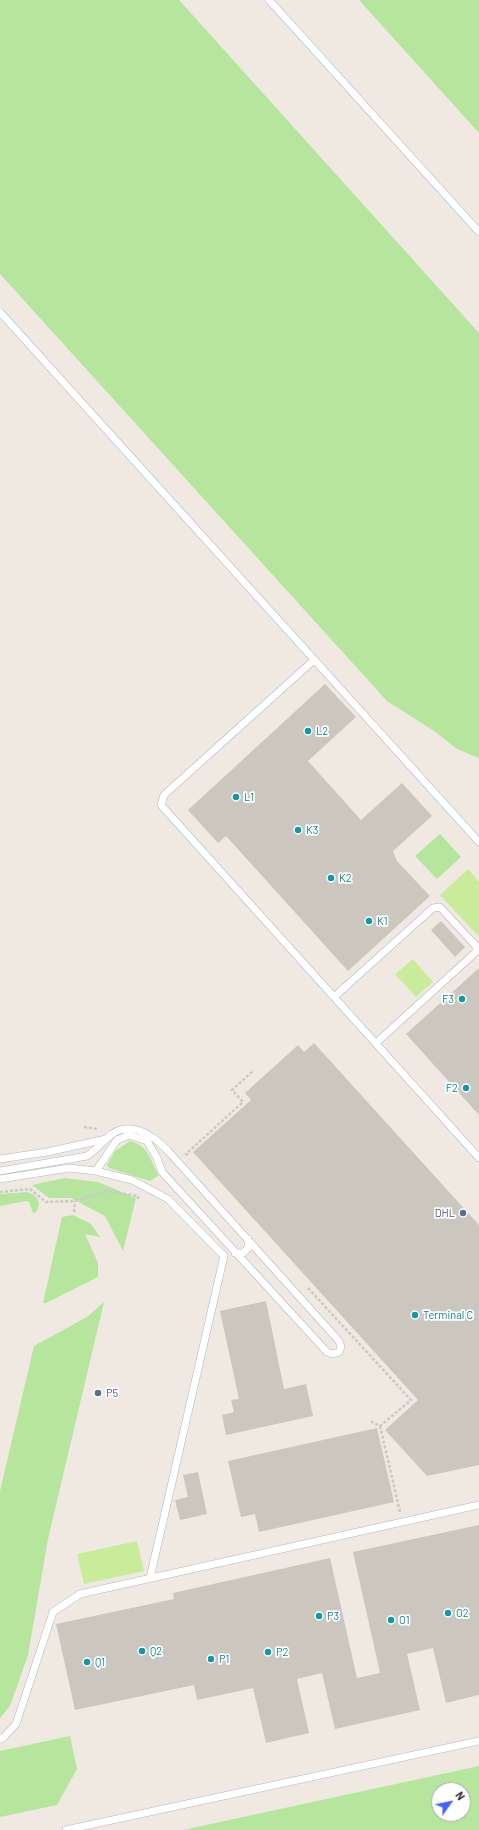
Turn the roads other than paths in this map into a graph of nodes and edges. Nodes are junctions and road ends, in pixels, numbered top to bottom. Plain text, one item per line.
1 (270, 0) edge
2 (479, 232) edge
3 (0, 312) edge
4 (314, 660) junction
5 (479, 842) edge
6 (334, 997) junction
7 (376, 1043) junction
8 (106, 1139) junction
9 (479, 1158) edge
10 (0, 1159) edge
11 (96, 1170) junction
12 (0, 1171) edge
13 (0, 1179) edge
14 (248, 1239) junction
15 (235, 1253) junction
16 (479, 1505) edge
17 (150, 1578) junction
18 (0, 1739) edge
19 (479, 1741) edge
20 (66, 1830) edge

1 - 2 lane
3 - 4 lane
4 - 5 lane
4 - 6 lane
6 - 7 lane
6 - 7 lane
7 - 9 lane
8 - 10 lane
8 - 12 lane
8 - 14 lane
11 - 13 lane
11 - 15 lane
11 - 17 lane
14 - 15 lane
14 - 15 lane
16 - 17 lane
17 - 18 lane
19 - 20 lane

